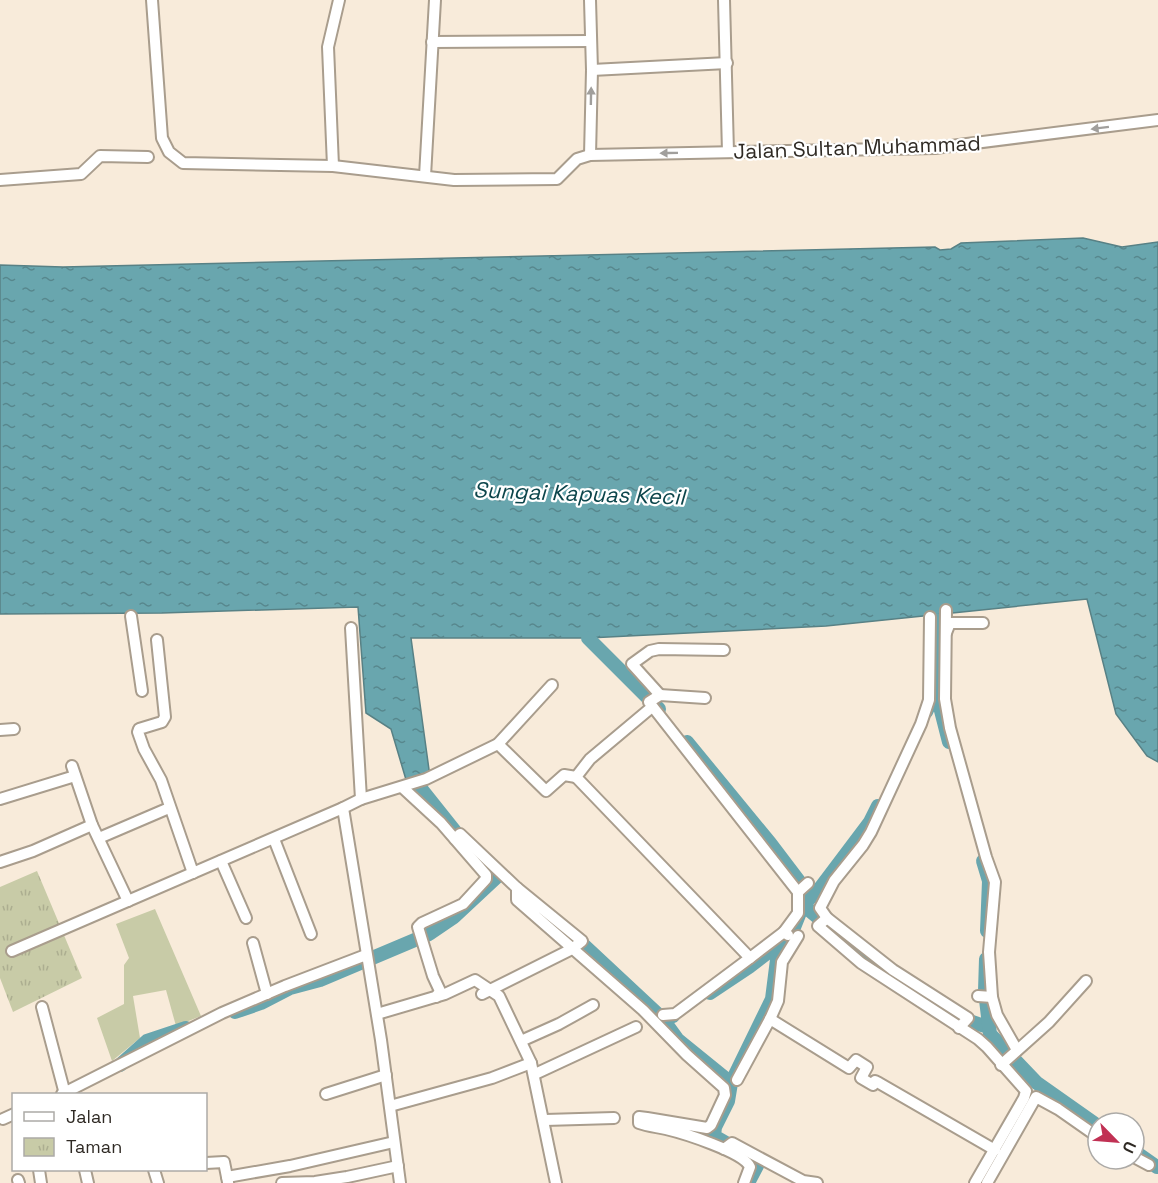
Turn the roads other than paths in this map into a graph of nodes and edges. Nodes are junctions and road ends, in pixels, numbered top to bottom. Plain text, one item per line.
1 (152, 0) edge
2 (339, 0) edge
3 (435, 0) edge
4 (590, 0) edge
5 (724, 0) edge
6 (591, 41) junction
7 (432, 42) junction
8 (727, 63) junction
9 (592, 70) junction
10 (1158, 120) edge
11 (728, 152) junction
12 (590, 154) junction
13 (148, 157) dead end
14 (333, 166) junction
15 (425, 176) junction
16 (0, 180) edge
17 (946, 610) dead end
18 (131, 616) dead end
19 (930, 617) dead end
20 (983, 623) dead end
21 (351, 628) dead end
22 (945, 633) junction
23 (157, 640) dead end
24 (724, 651) dead end
25 (552, 685) dead end
26 (142, 691) dead end
27 (705, 698) dead end
28 (654, 700) junction
29 (14, 729) dead end
30 (0, 730) edge
31 (498, 744) junction
32 (576, 777) junction
33 (404, 786) junction
34 (0, 798) edge
35 (361, 799) junction
36 (169, 808) junction
37 (343, 808) junction
38 (92, 825) junction
39 (99, 838) junction
40 (274, 839) junction
41 (455, 839) junction
42 (221, 861) junction
43 (0, 862) edge
44 (193, 873) junction
45 (808, 883) dead end
46 (798, 892) junction
47 (128, 901) junction
48 (246, 918) dead end
49 (823, 922) junction
50 (784, 932) junction
51 (310, 934) dead end
52 (253, 944) dead end
53 (572, 949) junction
54 (12, 951) dead end
55 (366, 955) junction
56 (750, 958) junction
57 (893, 970) junction
58 (885, 980) junction
59 (1086, 981) dead end
60 (486, 992) junction
61 (267, 994) junction
62 (978, 996) dead end
63 (436, 997) junction
64 (992, 997) junction
65 (593, 1005) dead end
66 (42, 1007) dead end
67 (377, 1014) junction
68 (663, 1015) dead end
69 (770, 1019) junction
70 (636, 1027) dead end
71 (959, 1028) junction
72 (521, 1041) junction
73 (1017, 1050) junction
74 (1001, 1065) junction
75 (533, 1068) junction
76 (386, 1075) junction
77 (736, 1080) dead end
78 (1026, 1091) junction
79 (64, 1093) edge
80 (66, 1093) edge
81 (326, 1094) dead end
82 (1036, 1097) junction
83 (390, 1106) junction
84 (614, 1118) dead end
85 (545, 1120) junction
86 (1086, 1129) edge
87 (394, 1142) junction
88 (726, 1147) junction
89 (995, 1150) junction
90 (207, 1162) edge
91 (1146, 1163) edge
92 (1149, 1165) dead end
93 (398, 1166) junction
94 (227, 1180) edge
95 (282, 1183) edge
96 (400, 1183) edge
97 (556, 1183) edge
98 (744, 1183) edge
99 (817, 1183) edge
100 (975, 1183) edge
101 (987, 1183) edge

1 - 14 street
2 - 14 street
3 - 7 street
4 - 6 street
5 - 8 street
6 - 7 street
6 - 9 street
7 - 15 street
8 - 9 street
8 - 11 street
12 -> 9 street
10 -> 11 street, Jalan Sultan Muhammad
11 -> 12 street, Jalan Sultan Muhammad
12 - 15 street
13 - 16 street
14 - 15 street
17 - 22 street
18 - 26 street
19 - 49 street
20 - 22 street
21 - 35 street
22 - 64 street
23 - 36 street
24 - 28 street
25 - 31 street
27 - 28 street
28 - 32 street
28 - 46 street
29 - 30 street
31 - 32 street
31 - 33 street
32 - 56 street
33 - 35 street
33 - 41 street
34 - 38 street
35 - 37 street
36 - 39 street
36 - 44 street
37 - 40 street
37 - 55 street
38 - 39 street
38 - 43 street
39 - 47 street
40 - 42 street
40 - 51 street
41 - 53 street
41 - 63 street
42 - 44 street
42 - 48 street
44 - 47 street
45 - 46 street
46 - 50 street
47 - 54 street
49 - 57 street
49 - 58 street
50 - 56 street
50 - 69 street
52 - 61 street
53 - 60 street
53 - 88 street
55 - 61 street
55 - 67 street
56 - 68 street
57 - 58 street
57 - 71 street
58 - 71 street
59 - 73 street
60 - 63 street
60 - 72 street
61 - 80 street
62 - 64 street
63 - 67 street
64 - 73 street
65 - 72 street
66 - 79 street
67 - 76 street
69 - 77 street
69 - 89 street
70 - 75 street
71 - 74 street
72 - 75 street
73 - 74 street
74 - 78 street
75 - 83 street
75 - 85 street
76 - 81 street
76 - 83 street
78 - 82 street
78 - 89 street
82 - 86 street
82 - 101 street
83 - 87 street
84 - 85 street
85 - 97 street
87 - 93 street
87 - 94 street
88 - 98 street
88 - 99 street
89 - 100 street
90 - 94 street
91 - 92 street
93 - 95 street
93 - 96 street

